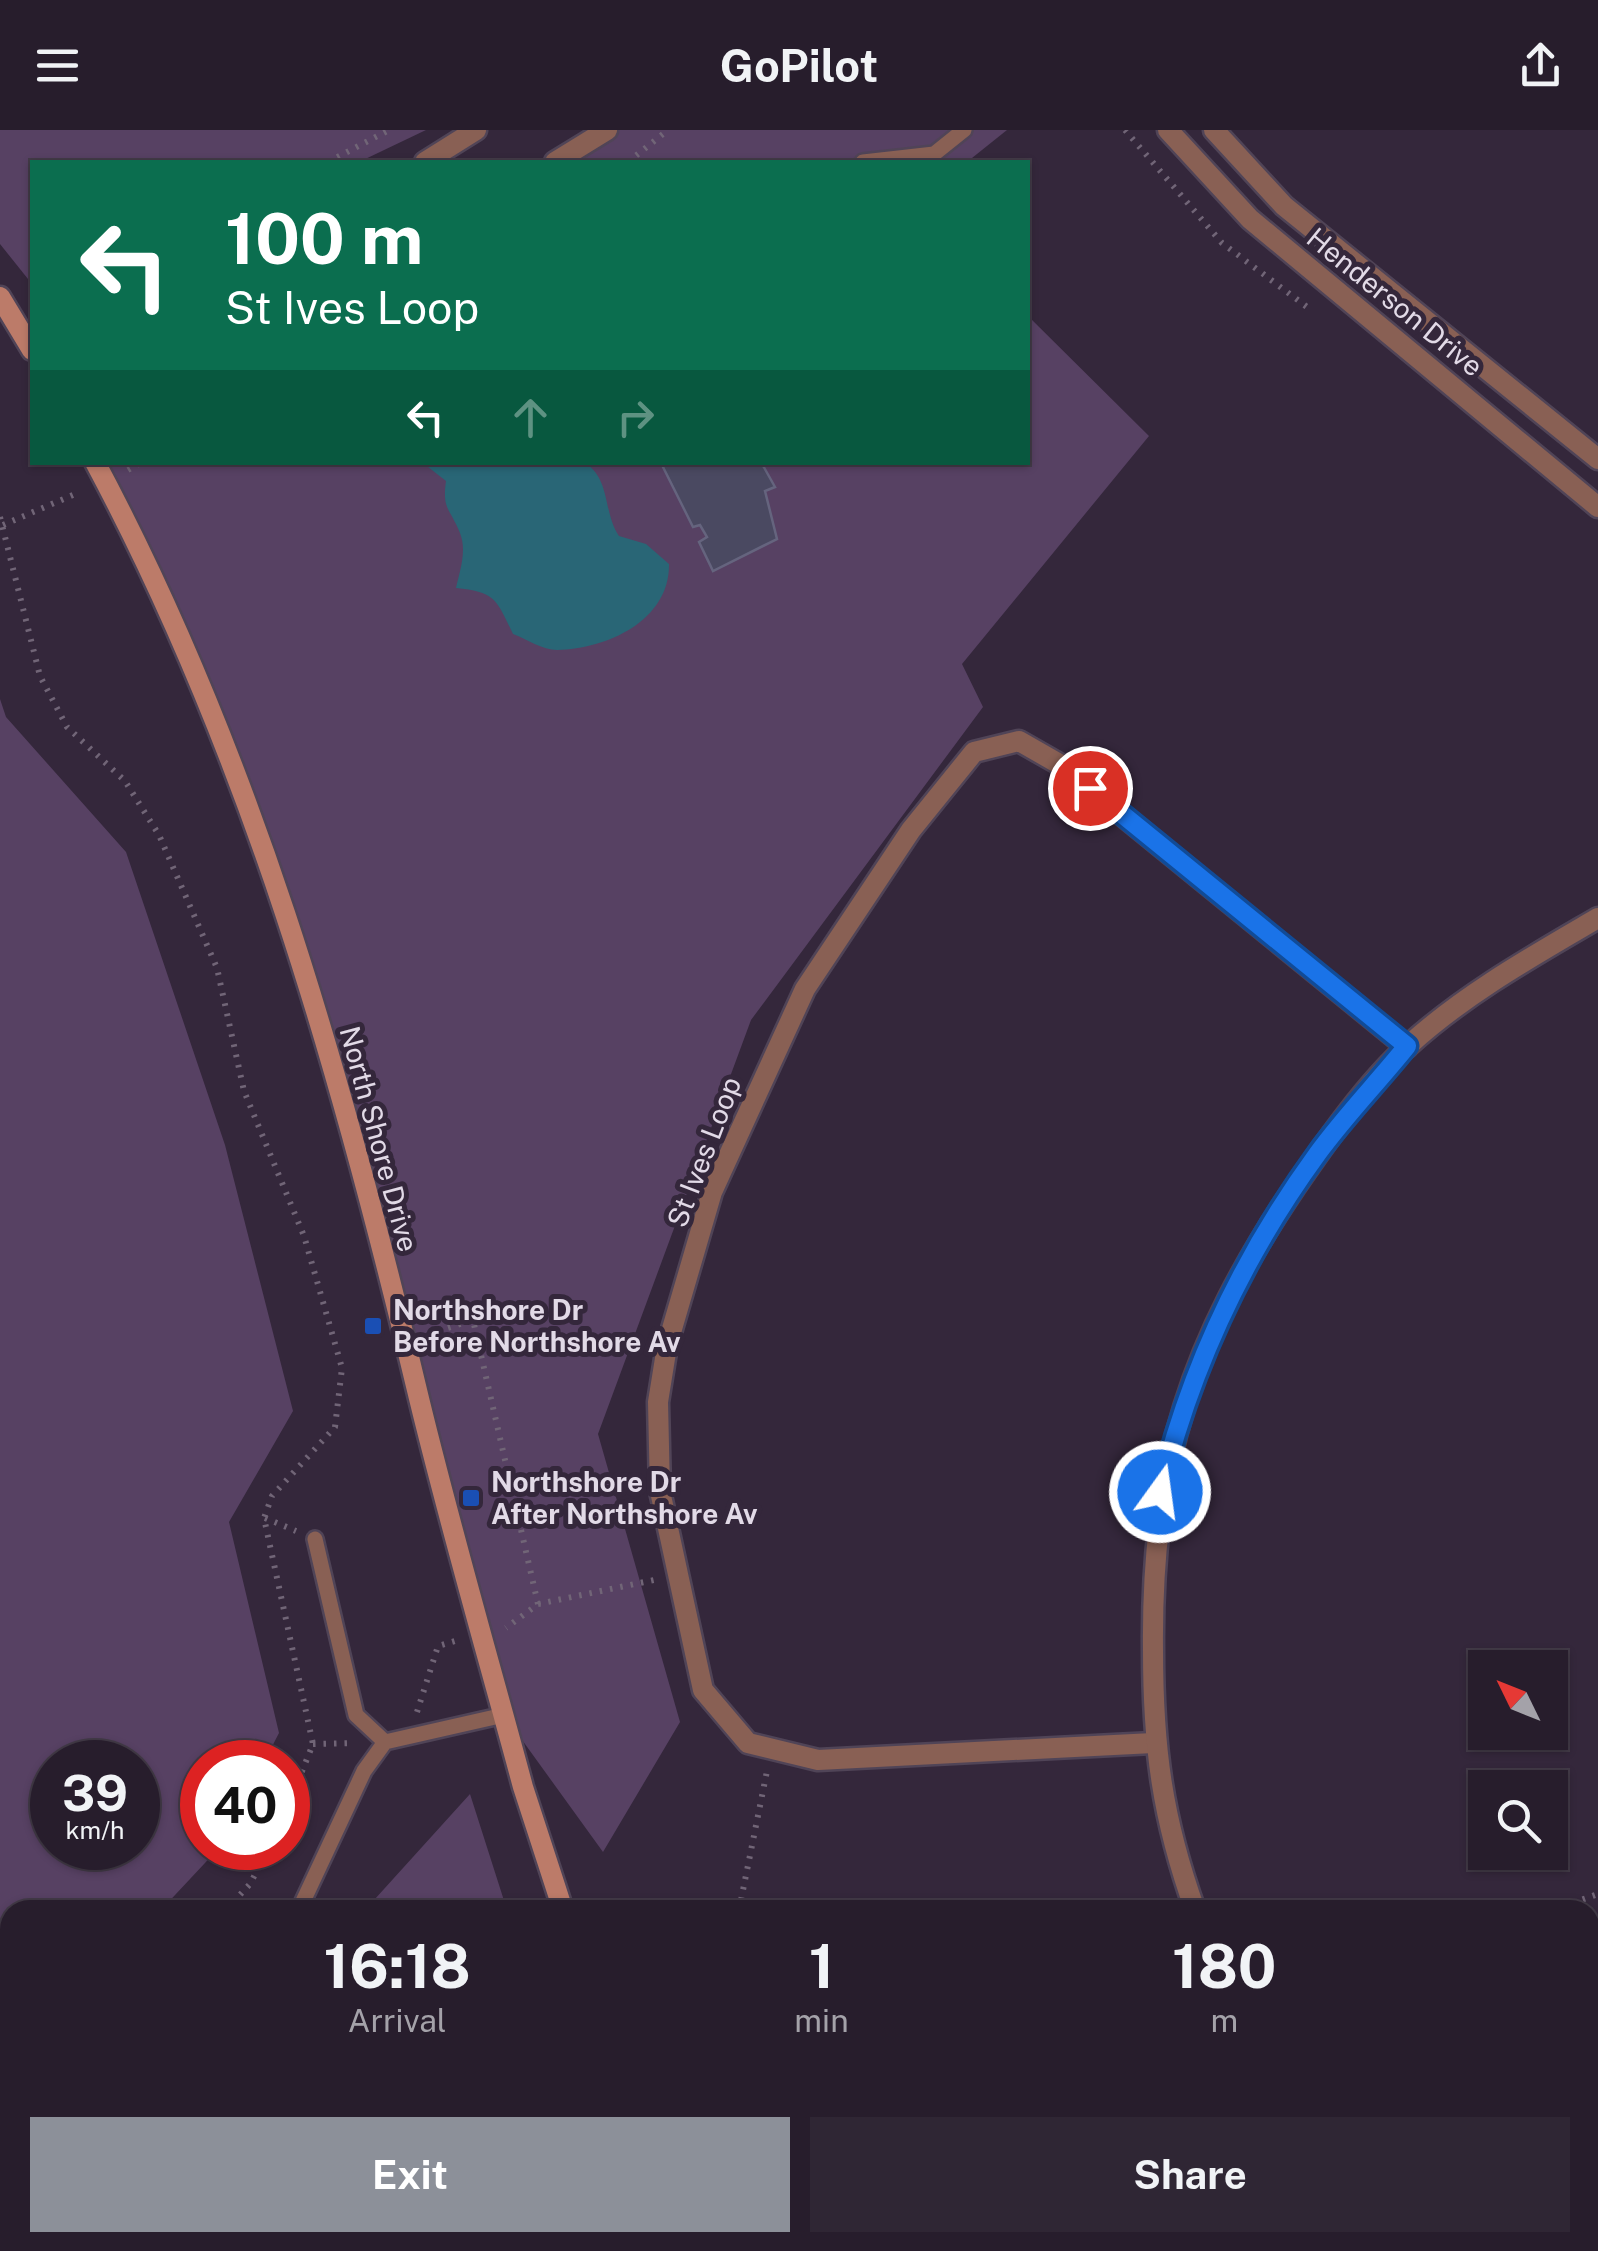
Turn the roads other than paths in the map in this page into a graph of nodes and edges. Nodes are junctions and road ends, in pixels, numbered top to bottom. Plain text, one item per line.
1 (476, 130) edge
2 (607, 130) edge
3 (964, 130) edge
4 (1168, 130) edge
5 (1214, 130) edge
6 (428, 160) edge
7 (558, 160) edge
8 (881, 160) edge
9 (0, 297) edge
10 (30, 347) edge
11 (1598, 459) edge
12 (100, 472) edge
13 (1598, 505) edge
14 (1598, 918) edge
15 (1407, 1046) junction
16 (316, 1539) dead end
17 (504, 1715) junction
18 (384, 1742) junction
19 (1154, 1743) junction
20 (304, 1900) edge
21 (560, 1900) edge
22 (1191, 1900) edge

1 - 6 street
2 - 7 street
3 - 8 lane
4 - 13 street, Henderson Drive
5 - 11 street, Henderson Drive
9 - 10 main road
12 - 17 main road, North Shore Drive
14 - 15 street
15 - 19 street
15 - 19 street, St Ives Loop
16 - 18 lane
17 - 18 lane
17 - 21 main road, North Shore Drive
18 - 20 lane
19 - 22 street

